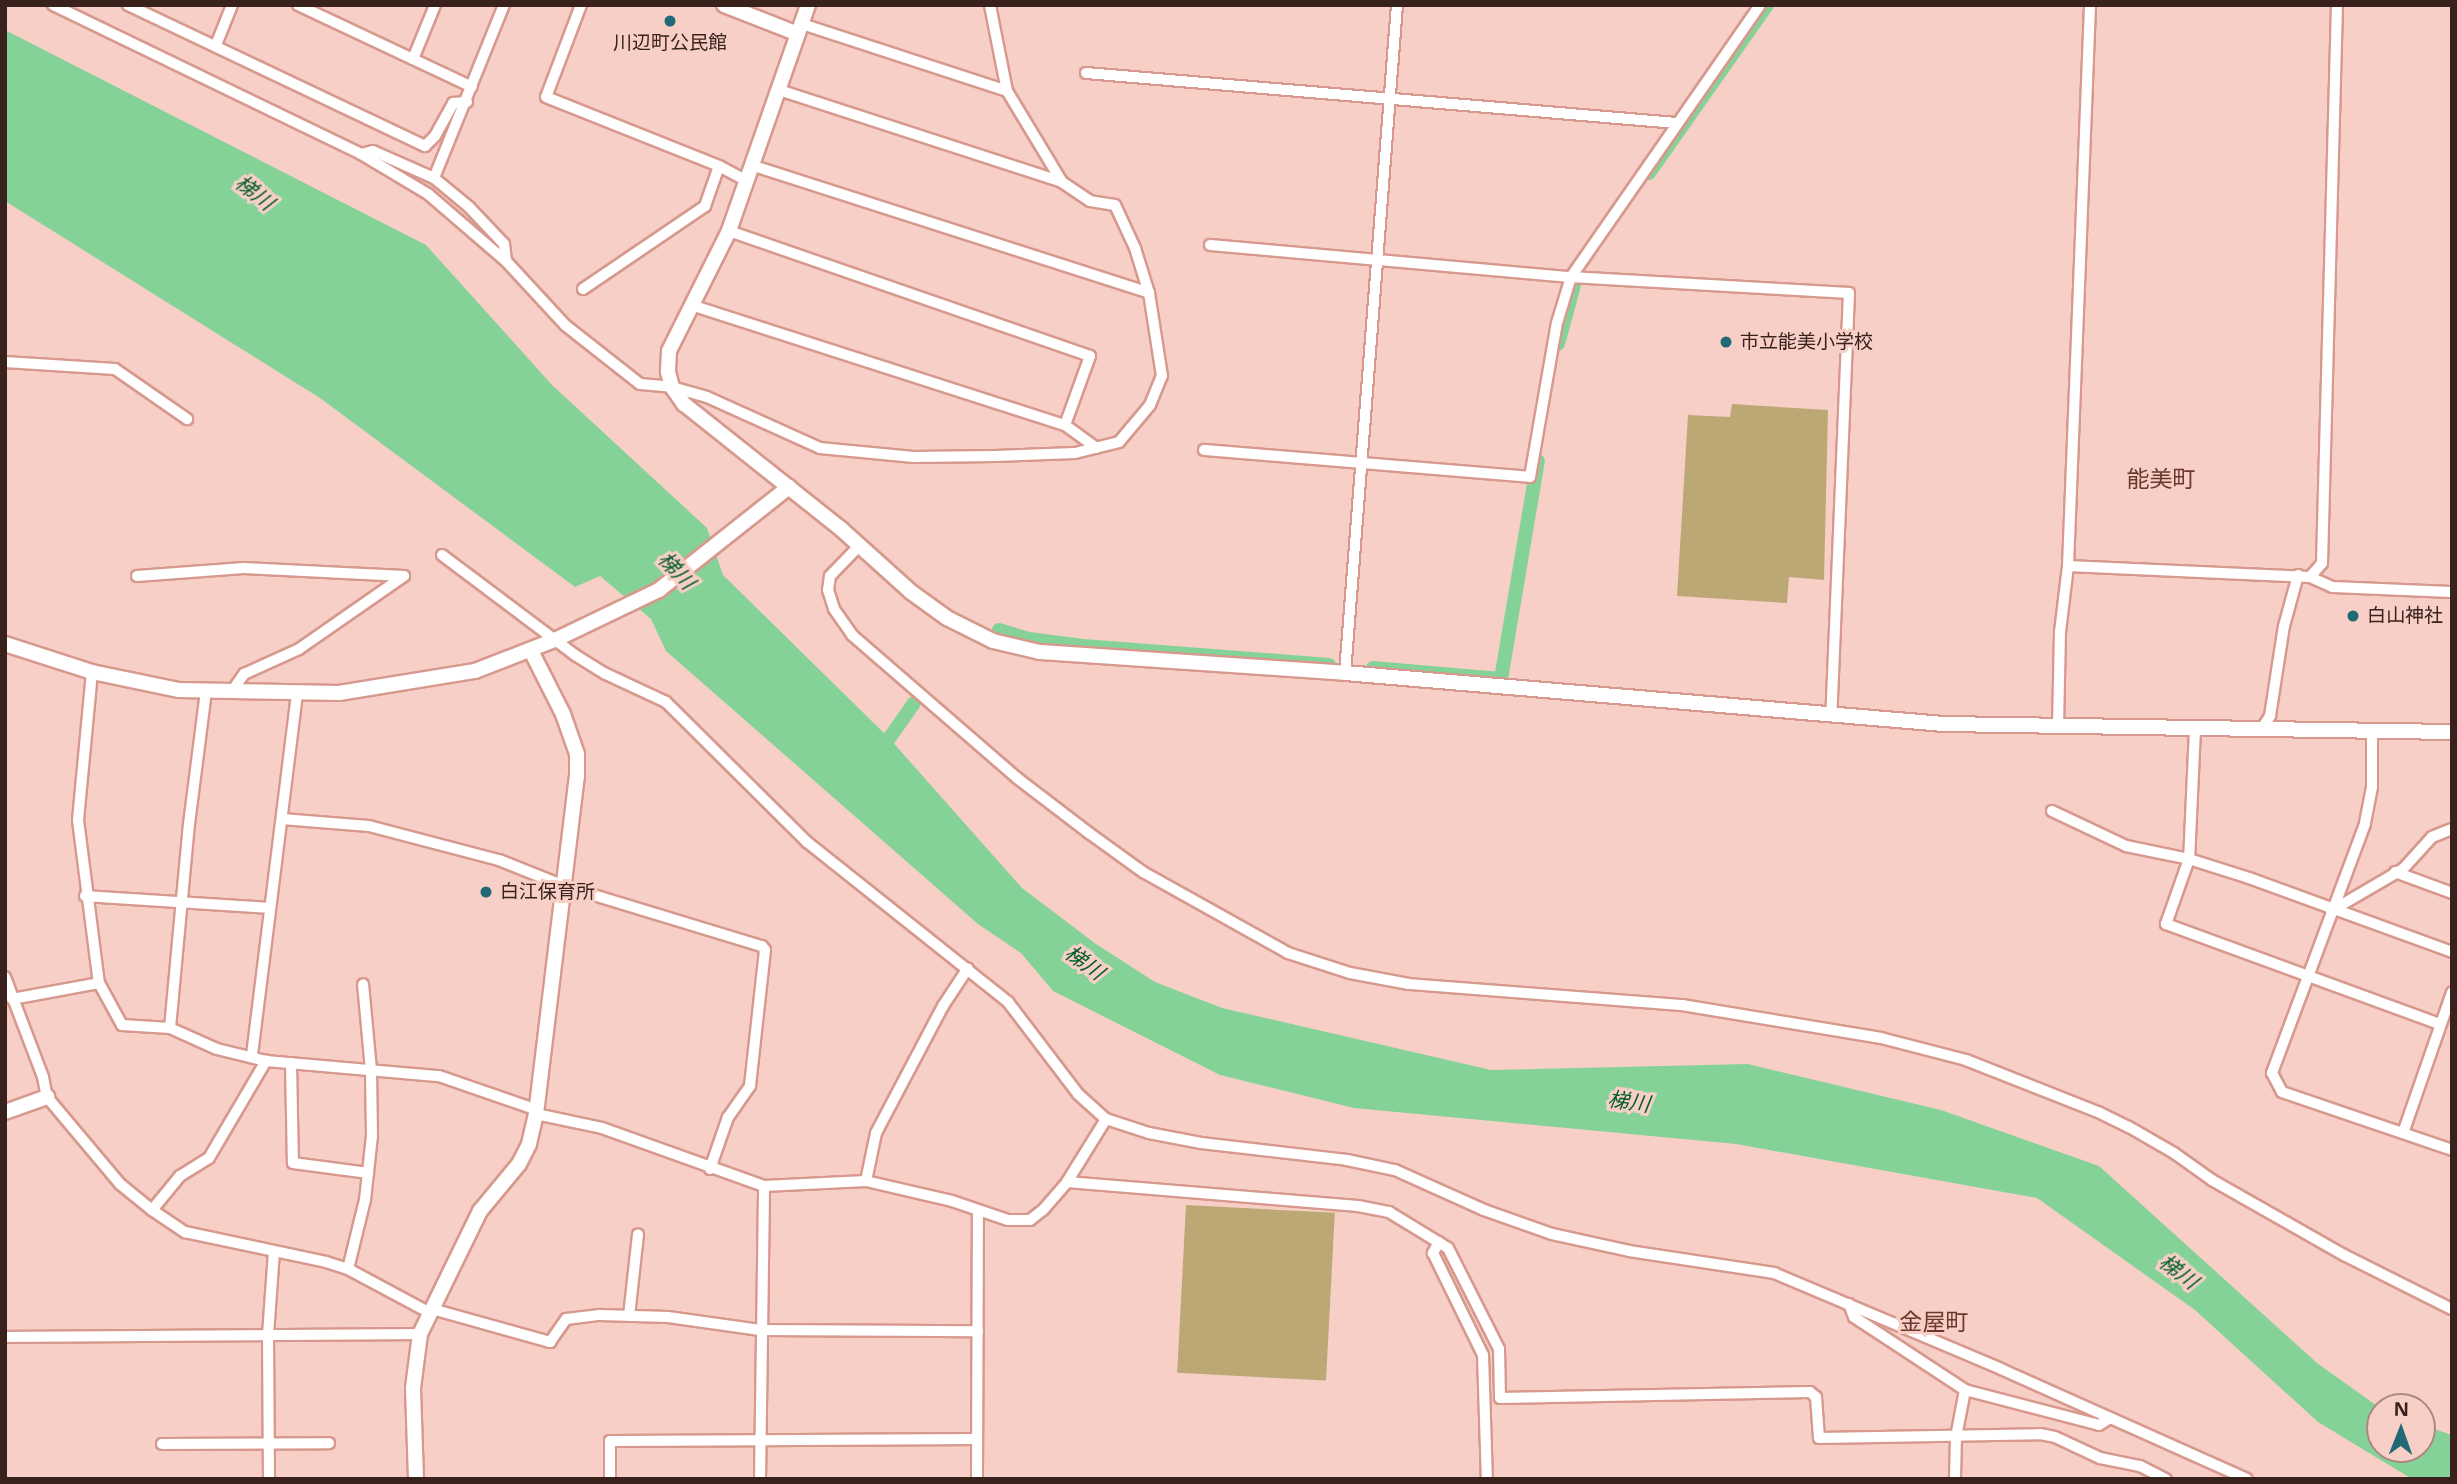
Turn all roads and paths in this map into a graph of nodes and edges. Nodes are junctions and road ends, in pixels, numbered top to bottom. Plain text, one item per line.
1 (53, 5) edge
2 (128, 5) edge
3 (232, 5) edge
4 (298, 5) edge
5 (435, 5) edge
6 (504, 5) edge
7 (581, 5) edge
8 (724, 5) edge
9 (808, 5) edge
10 (990, 5) edge
11 (1397, 5) edge
12 (1760, 5) edge
13 (2090, 5) edge
14 (2337, 5) edge
15 (800, 29) junction
16 (216, 45) junction
17 (412, 59) junction
18 (1086, 73) dead end
19 (472, 86) junction
20 (779, 90) junction
21 (1007, 91) junction
22 (1390, 97) junction
23 (467, 102) junction
24 (1676, 123) junction
25 (361, 154) junction
26 (719, 166) junction
27 (754, 166) junction
28 (434, 178) junction
29 (745, 180) junction
30 (1062, 183) junction
31 (729, 230) junction
32 (1210, 245) dead end
33 (506, 261) junction
34 (1378, 262) junction
35 (1571, 276) junction
36 (583, 289) dead end
37 (1149, 293) junction
38 (691, 304) junction
39 (5, 362) edge
40 (672, 387) junction
41 (187, 419) dead end
42 (1065, 425) junction
43 (1097, 448) junction
44 (1204, 450) dead end
45 (1361, 463) junction
46 (789, 487) junction
47 (859, 546) junction
48 (442, 555) dead end
49 (2068, 566) junction
50 (2298, 575) junction
51 (137, 576) dead end
52 (2310, 578) junction
53 (2452, 592) edge
54 (564, 636) junction
55 (5, 644) edge
56 (531, 651) junction
57 (92, 673) junction
58 (1345, 673) junction
59 (206, 691) junction
60 (232, 691) junction
61 (297, 693) junction
62 (1832, 714) junction
63 (2059, 727) junction
64 (2194, 729) junction
65 (2261, 730) junction
66 (2372, 732) junction
67 (2452, 732) edge
68 (2052, 811) dead end
69 (282, 819) junction
70 (2452, 829) edge
71 (2189, 859) junction
72 (2395, 872) junction
73 (564, 886) junction
74 (2452, 892) edge
75 (85, 895) junction
76 (182, 904) junction
77 (270, 908) junction
78 (2332, 911) junction
79 (2452, 952) edge
80 (968, 968) junction
81 (2307, 974) junction
82 (5, 977) edge
83 (99, 983) junction
84 (363, 984) dead end
85 (2452, 992) edge
86 (12, 999) junction
87 (2440, 1024) junction
88 (170, 1028) junction
89 (252, 1055) junction
90 (266, 1061) junction
91 (291, 1063) junction
92 (371, 1070) junction
93 (47, 1097) junction
94 (5, 1112) edge
95 (536, 1114) junction
96 (1106, 1119) junction
97 (2403, 1133) junction
98 (2452, 1150) edge
99 (710, 1169) junction
100 (368, 1173) junction
101 (866, 1181) junction
102 (1067, 1182) junction
103 (764, 1186) junction
104 (152, 1210) junction
105 (978, 1210) junction
106 (638, 1234) dead end
107 (1439, 1242) junction
108 (274, 1251) junction
109 (348, 1269) junction
110 (1849, 1304) junction
111 (2452, 1309) edge
112 (431, 1311) junction
113 (629, 1316) junction
114 (760, 1330) junction
115 (978, 1331) junction
116 (420, 1334) junction
117 (268, 1335) junction
118 (5, 1337) edge
119 (1965, 1390) junction
120 (2110, 1418) junction
121 (1956, 1437) junction
122 (977, 1439) junction
123 (759, 1440) junction
124 (329, 1443) dead end
125 (162, 1444) dead end
126 (269, 1444) junction
127 (269, 1479) edge
128 (416, 1479) edge
129 (610, 1479) edge
130 (760, 1479) edge
131 (977, 1479) edge
132 (1487, 1479) edge
133 (1955, 1479) edge
134 (2166, 1479) edge
135 (2248, 1479) edge

1 - 25 street
2 - 16 street
3 - 16 street
4 - 17 street
5 - 17 street
6 - 19 street
7 - 26 street
8 - 15 street
9 - 15 street
10 - 21 street
11 - 22 street
12 - 24 street
13 - 49 street
14 - 52 street
15 - 20 street
15 - 21 street
16 - 23 street
17 - 19 street
18 - 22 street
19 - 23 street
20 - 27 street
20 - 30 street
21 - 30 street
22 - 24 street
22 - 34 street
23 - 28 street
24 - 35 street
25 - 28 street
25 - 33 street
26 - 29 street
26 - 36 street
27 - 29 street
27 - 37 street
28 - 33 street
29 - 31 street
30 - 37 street
31 - 38 street
31 - 42 street
32 - 34 street
33 - 40 street
34 - 35 street
34 - 45 street
35 - 45 street
35 - 62 street
37 - 43 street
38 - 40 street
38 - 42 street
39 - 41 street
40 - 43 street
40 - 46 street
42 - 43 street
44 - 45 street
45 - 58 street
46 - 47 street
46 - 54 street
47 - 58 street
47 - 111 street
48 - 54 street
49 - 50 street
49 - 63 street
50 - 52 street
50 - 65 street
51 - 60 street
52 - 53 street
54 - 56 street
54 - 80 street
55 - 57 street
56 - 61 street
56 - 73 street
57 - 59 street
57 - 75 street
58 - 62 street
59 - 60 street
59 - 76 street
60 - 61 street
61 - 69 street
62 - 63 street
63 - 64 street
64 - 65 street
64 - 71 street
65 - 66 street
66 - 67 street
66 - 78 street
68 - 71 street
69 - 73 street
69 - 77 street
70 - 72 street
71 - 78 street
71 - 81 street
72 - 74 street
72 - 78 street
73 - 95 street
73 - 99 street
75 - 76 street
75 - 83 street
76 - 77 street
76 - 88 street
77 - 89 street
78 - 79 street
78 - 81 street
80 - 96 street
80 - 101 street
81 - 87 street
81 - 97 street
82 - 86 street
83 - 86 street
83 - 88 street
84 - 92 street
85 - 87 street
86 - 93 street
87 - 97 street
88 - 89 street
89 - 90 street
90 - 91 street
90 - 104 street
91 - 92 street
91 - 100 street
92 - 95 street
92 - 100 street
93 - 94 street
93 - 104 street
95 - 99 street
95 - 112 street
96 - 102 street
96 - 110 street
97 - 98 street
99 - 103 street
100 - 109 street
101 - 103 street
101 - 105 street
102 - 105 street
102 - 107 street
103 - 114 street
104 - 108 street
105 - 115 street
106 - 113 street
107 - 121 street
107 - 132 street
108 - 109 street
108 - 117 street
109 - 112 street
110 - 119 street
110 - 120 street
112 - 113 street
112 - 116 street
113 - 114 street
114 - 115 street
114 - 123 street
115 - 122 street
116 - 117 street
116 - 128 street
117 - 118 street
117 - 126 street
119 - 120 street
119 - 121 street
120 - 135 street
121 - 133 street
121 - 134 street
122 - 123 street
122 - 131 street
123 - 129 street
123 - 130 street
124 - 126 street
125 - 126 street
126 - 127 street

